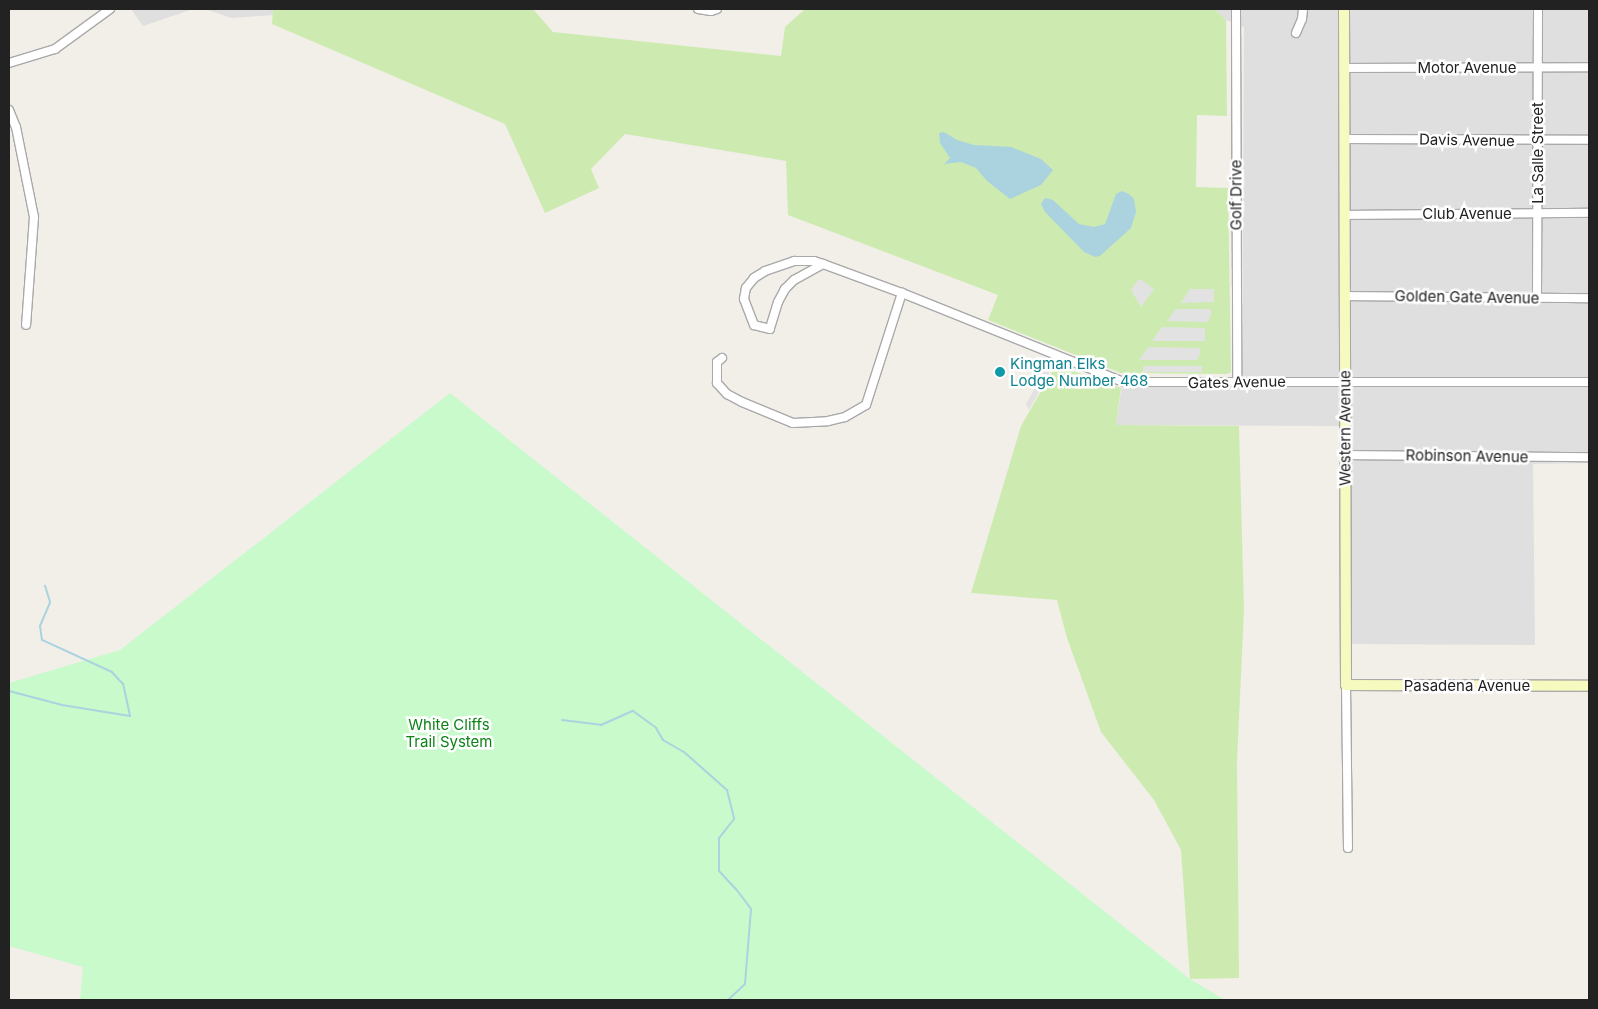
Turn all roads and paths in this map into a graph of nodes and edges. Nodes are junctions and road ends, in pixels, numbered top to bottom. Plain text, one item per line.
1 (110, 9) edge
2 (698, 9) edge
3 (717, 9) edge
4 (1236, 9) edge
5 (1302, 9) edge
6 (1344, 9) edge
7 (1538, 9) edge
8 (1296, 32) dead end
9 (9, 64) edge
10 (1537, 67) junction
11 (1589, 67) edge
12 (1344, 68) junction
13 (9, 110) edge
14 (1344, 139) junction
15 (1589, 140) edge
16 (1539, 141) junction
17 (1538, 213) junction
18 (1589, 213) edge
19 (1344, 215) junction
20 (823, 264) junction
21 (902, 293) junction
22 (1345, 296) junction
23 (1538, 298) junction
24 (1589, 298) edge
25 (26, 325) dead end
26 (722, 358) dead end
27 (1237, 381) junction
28 (1346, 381) junction
29 (1589, 382) edge
30 (1345, 455) junction
31 (1589, 457) edge
32 (1346, 685) junction
33 (1589, 686) edge
34 (1348, 848) dead end

1 - 9 street
2 - 3 street
4 - 27 street, Golf Drive
5 - 8 street
6 - 12 street, Western Avenue
7 - 10 street, La Salle Street
10 - 11 street, Motor Avenue
10 - 12 street, Motor Avenue
10 - 16 street, La Salle Street
12 - 14 street, Western Avenue
13 - 25 street
14 - 16 street, Davis Avenue
14 - 19 street, Western Avenue
15 - 16 street, Davis Avenue
16 - 17 street, La Salle Street
17 - 18 street, Club Avenue
17 - 19 street, Club Avenue
17 - 23 street, La Salle Street
19 - 22 street, Western Avenue
20 - 20 street, Gates Avenue
20 - 21 street, Gates Avenue
21 - 26 street
21 - 27 street, Gates Avenue
22 - 23 street, Golden Gate Avenue
22 - 28 street, Western Avenue
23 - 24 street, Golden Gate Avenue
27 - 28 street, Gates Avenue
28 - 29 street, Gates Avenue
28 - 30 street, Western Avenue
30 - 31 street, Robinson Avenue
30 - 32 street, Western Avenue
32 - 33 street, Pasadena Avenue
32 - 34 street, Western Avenue

